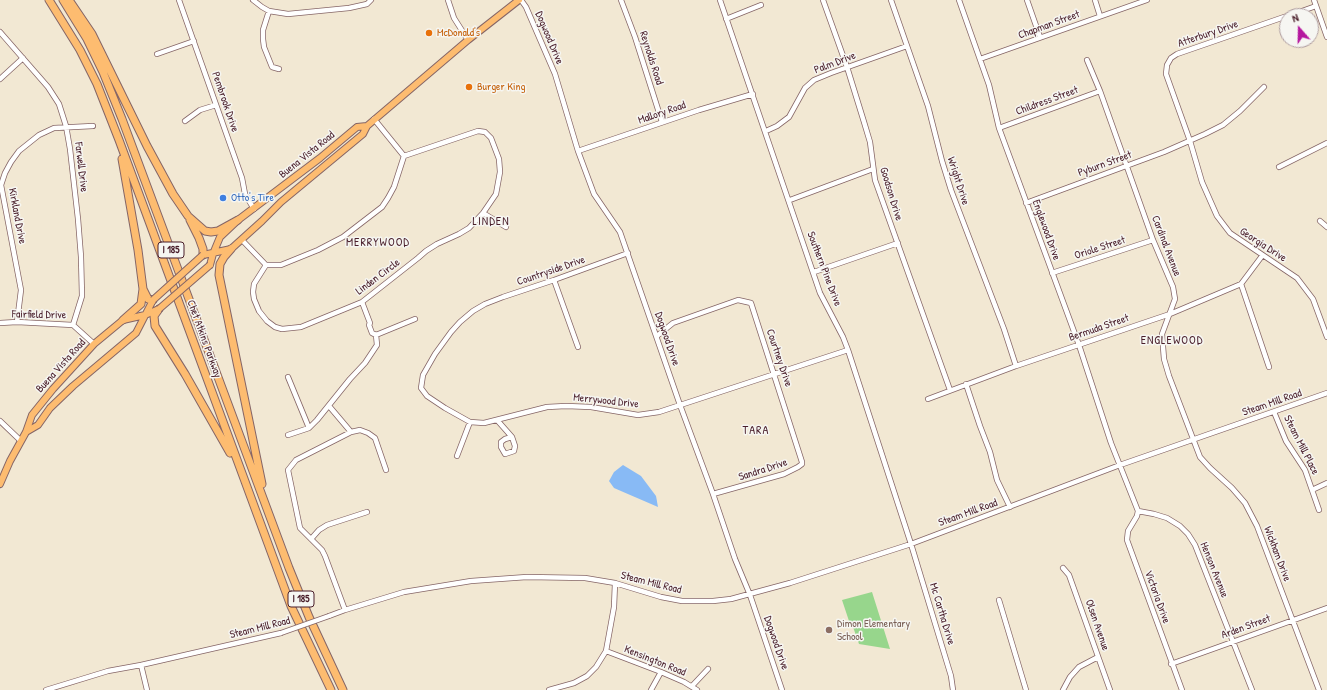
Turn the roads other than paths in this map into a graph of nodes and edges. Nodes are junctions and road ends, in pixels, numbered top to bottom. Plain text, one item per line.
1 (49, 0) edge
2 (63, 0) edge
3 (69, 0) edge
4 (179, 0) edge
5 (253, 0) edge
6 (371, 0) edge
7 (448, 0) edge
8 (520, 0) edge
9 (621, 0) edge
10 (720, 0) edge
11 (823, 0) edge
12 (891, 0) edge
13 (959, 0) edge
14 (1027, 0) edge
15 (1094, 0) edge
16 (1147, 0) edge
17 (1314, 0) edge
18 (760, 5) dead end
19 (1316, 6) junction
20 (1310, 8) edge
21 (269, 11) junction
22 (1100, 16) junction
23 (726, 19) junction
24 (1279, 19) edge
25 (0, 32) edge
26 (1040, 37) junction
27 (1327, 37) edge
28 (468, 40) junction
29 (194, 41) junction
30 (907, 46) junction
31 (157, 54) dead end
32 (23, 58) junction
33 (980, 59) junction
34 (1087, 60) dead end
35 (847, 67) junction
36 (279, 69) dead end
37 (0, 79) edge
38 (1264, 87) dead end
39 (1100, 91) junction
40 (753, 94) junction
41 (1173, 94) joint
42 (216, 104) junction
43 (374, 119) junction
44 (185, 120) dead end
45 (662, 122) junction
46 (66, 126) junction
47 (94, 126) dead end
48 (366, 126) junction
49 (999, 128) junction
50 (766, 131) junction
51 (119, 140) junction
52 (1190, 141) junction
53 (1327, 144) edge
54 (578, 151) junction
55 (404, 156) junction
56 (1127, 165) junction
57 (1279, 166) dead end
58 (873, 169) junction
59 (3, 172) edge
60 (790, 200) junction
61 (1026, 203) junction
62 (254, 209) junction
63 (483, 213) junction
64 (188, 216) junction
65 (238, 220) junction
66 (1320, 221) dead end
67 (506, 227) dead end
68 (1327, 227) edge
69 (242, 240) junction
70 (1153, 240) junction
71 (898, 243) junction
72 (231, 249) junction
73 (628, 253) junction
74 (213, 254) junction
75 (203, 255) junction
76 (1262, 256) junction
77 (266, 265) junction
78 (814, 272) junction
79 (1052, 273) junction
80 (554, 280) junction
81 (1241, 284) junction
82 (143, 290) junction
83 (153, 300) junction
84 (362, 302) junction
85 (480, 307) joint
86 (158, 309) junction
87 (1170, 314) junction
88 (145, 315) junction
89 (415, 319) dead end
90 (123, 320) junction
91 (17, 322) junction
92 (0, 323) edge
93 (73, 325) junction
94 (376, 335) junction
95 (656, 336) junction
96 (1327, 338) edge
97 (94, 344) junction
98 (1079, 345) junction
99 (578, 346) dead end
100 (848, 350) junction
101 (1016, 366) junction
102 (1269, 367) dead end
103 (775, 373) junction
104 (288, 377) dead end
105 (966, 384) junction
106 (950, 390) junction
107 (1327, 394) edge
108 (928, 399) dead end
109 (680, 405) junction
110 (329, 406) junction
111 (1274, 412) junction
112 (498, 420) junction
113 (0, 421) edge
114 (470, 422) junction
115 (792, 426) joint
116 (309, 428) junction
117 (26, 432) junction
118 (351, 432) junction
119 (288, 435) dead end
120 (512, 437) dead end
121 (1194, 440) junction
122 (22, 441) junction
123 (457, 456) dead end
124 (1120, 465) junction
125 (386, 470) dead end
126 (1327, 483) edge
127 (0, 484) edge
128 (1312, 490) junction
129 (713, 494) junction
130 (266, 506) junction
131 (1010, 507) junction
132 (1319, 510) dead end
133 (1138, 511) junction
134 (367, 512) dead end
135 (258, 518) junction
136 (310, 539) junction
137 (911, 544) junction
138 (1063, 568) dead end
139 (615, 583) junction
140 (750, 595) junction
141 (999, 600) dead end
142 (1327, 608) edge
143 (345, 610) junction
144 (1293, 620) junction
145 (1232, 642) junction
146 (606, 652) junction
147 (1098, 657) junction
148 (1171, 664) junction
149 (141, 665) junction
150 (708, 668) dead end
151 (661, 672) junction
152 (692, 686) junction
153 (46, 690) edge
154 (147, 690) edge
155 (331, 690) edge
156 (343, 690) edge
157 (549, 690) edge
158 (651, 690) edge
159 (697, 690) edge
160 (782, 690) edge
161 (953, 690) edge
162 (1026, 690) edge
163 (1063, 690) edge
164 (1110, 690) edge
165 (1182, 690) edge
166 (1252, 690) edge
167 (1319, 690) edge

1 - 51 highway, Chet Atkins Parkway / I 185
2 - 130 highway, Chet Atkins Parkway / I 185
3 - 64 highway
4 - 29 street, Pembrook Drive
5 - 21 street
6 - 21 street
7 - 28 street
8 - 28 main road, Buena Vista Road
8 - 54 street, Dogwood Drive
9 - 45 street, Reynolds Road
10 - 23 street, Southern Pine Drive
11 - 35 street, Goodson Drive
12 - 30 street, Wright Drive
13 - 33 street, Englewood Drive
14 - 26 street
15 - 22 street
16 - 22 street, Chapman Street
17 - 19 street
18 - 23 street
19 - 20 street, Atterbury Drive
19 - 27 street
21 - 36 street
22 - 26 street, Chapman Street
23 - 40 street, Southern Pine Drive
24 - 41 street, Atterbury Drive
25 - 32 street, Farwell Drive
26 - 33 street, Chapman Street
28 - 43 main road, Buena Vista Road
29 - 31 street
29 - 42 street, Pembrook Drive
30 - 35 street, Palm Drive
30 - 101 street, Wright Drive
32 - 37 street
32 - 46 street, Farwell Drive
33 - 49 street, Englewood Drive
34 - 39 street, Cardinal Avenue
35 - 50 street, Palm Drive
35 - 58 street, Goodson Drive
38 - 52 street, Pyburn Street
39 - 49 street, Childress Street
39 - 56 street, Cardinal Avenue
40 - 45 street, Mallory Road
40 - 50 street, Southern Pine Drive
41 - 52 street, Georgia Drive
42 - 44 street
42 - 62 street, Pembrook Drive
43 - 48 main road, Buena Vista Road
43 - 55 street
45 - 54 street, Mallory Road
46 - 47 street, Kirkland Drive
46 - 59 street, Kirkland Drive
46 - 93 street, Farwell Drive
48 - 62 main road, Buena Vista Road
48 - 69 main road, Buena Vista Road
49 - 61 street, Englewood Drive
50 - 60 street, Southern Pine Drive
51 - 82 highway
51 - 135 highway, Chet Atkins Parkway / I 185
52 - 56 street, Pyburn Street
52 - 76 street, Georgia Drive
53 - 57 street
54 - 73 street, Dogwood Drive
55 - 63 street, Linden Circle
55 - 77 street
56 - 61 street, Pyburn Street
56 - 70 street, Cardinal Avenue
58 - 60 street
58 - 71 street, Goodson Drive
59 - 91 street, Kirkland Drive
60 - 78 street, Southern Pine Drive
61 - 79 street, Englewood Drive
62 - 65 main road, Buena Vista Road
63 - 67 street
63 - 84 street, Linden Circle
64 - 65 highway
64 - 75 highway
65 - 74 main road, Buena Vista Road
66 - 68 street
69 - 72 main road, Buena Vista Road
69 - 77 street
70 - 79 street, Oriole Street
70 - 87 street, Cardinal Avenue
71 - 78 street
71 - 106 street, Goodson Drive
72 - 74 main road, Buena Vista Road
72 - 130 highway
73 - 80 street, Countryside Drive
73 - 95 street, Dogwood Drive
74 - 75 main road, Buena Vista Road
74 - 86 main road, Buena Vista Road, bridge
75 - 83 main road, Buena Vista Road, bridge
76 - 81 street
76 - 96 street, Georgia Drive
77 - 84 street, Linden Circle
78 - 100 street, Southern Pine Drive
79 - 98 street, Englewood Drive
80 - 85 street, Countryside Drive
80 - 99 street
81 - 87 street, Bermuda Street
81 - 102 street
82 - 83 highway
82 - 90 highway
83 - 88 main road, Buena Vista Road
84 - 94 street
85 - 114 street, Merrywood Drive
86 - 88 main road, Buena Vista Road
86 - 135 highway
87 - 98 street, Bermuda Street
87 - 121 street, Cardinal Avenue
88 - 90 main road, Buena Vista Road
88 - 117 main road, Buena Vista Road
89 - 94 street
90 - 97 main road, Buena Vista Road
91 - 92 street, Fairfield Drive
91 - 93 street, Fairfield Drive
93 - 97 street, Fairfield Drive
94 - 110 street
95 - 103 street, Courtney Drive
95 - 109 street, Dogwood Drive
97 - 117 main road, Buena Vista Road
98 - 101 street, Bermuda Street
98 - 124 street, Englewood Drive
100 - 103 street, Merrywood Drive
100 - 137 street, Southern Pine Drive
101 - 105 street, Bermuda Street
103 - 109 street, Merrywood Drive
103 - 115 street, Courtney Drive
104 - 116 street
105 - 106 street, Bermuda Street
105 - 131 street
106 - 108 street, Bermuda Street
107 - 111 street, Steam Mill Road
109 - 112 street, Merrywood Drive
109 - 129 street, Dogwood Drive
110 - 116 street
110 - 118 street
111 - 121 street, Steam Mill Road
111 - 128 street, Steam Mill Place
112 - 114 street, Merrywood Drive
112 - 120 street
113 - 122 street
114 - 123 street
115 - 129 street, Sandra Drive
116 - 119 street
117 - 122 main road, Buena Vista Road
118 - 125 street
118 - 136 street
121 - 124 street, Steam Mill Road
121 - 144 street, Wickham Drive
122 - 127 main road, Buena Vista Road
124 - 131 street, Steam Mill Road
124 - 133 street
126 - 128 street
128 - 132 street, Steam Mill Place
129 - 140 street, Dogwood Drive
130 - 156 highway, Chet Atkins Parkway / I 185
131 - 137 street, Steam Mill Road
133 - 145 street, Henson Avenue
133 - 148 street, Victoria Drive
134 - 136 street
135 - 155 highway, Chet Atkins Parkway / I 185
136 - 143 street
137 - 140 street, Steam Mill Road
137 - 161 street, Mc Cartha Drive
138 - 147 street, Olsen Avenue
139 - 140 street, Steam Mill Road
139 - 143 street, Steam Mill Road
139 - 146 street
140 - 160 street, Dogwood Drive
141 - 162 street
142 - 144 street, Arden Street
143 - 149 street, Steam Mill Road, bridge
144 - 145 street, Arden Street
144 - 167 street, Wickham Drive
145 - 148 street, Arden Street
145 - 166 street, Henson Avenue
146 - 151 street, Kensington Road
146 - 157 street
147 - 163 street
147 - 164 street, Olsen Avenue
148 - 165 street, Victoria Drive
149 - 153 street, Steam Mill Road
149 - 154 street
150 - 152 street
151 - 152 street, Kensington Road
151 - 158 street
152 - 159 street, Kensington Road

